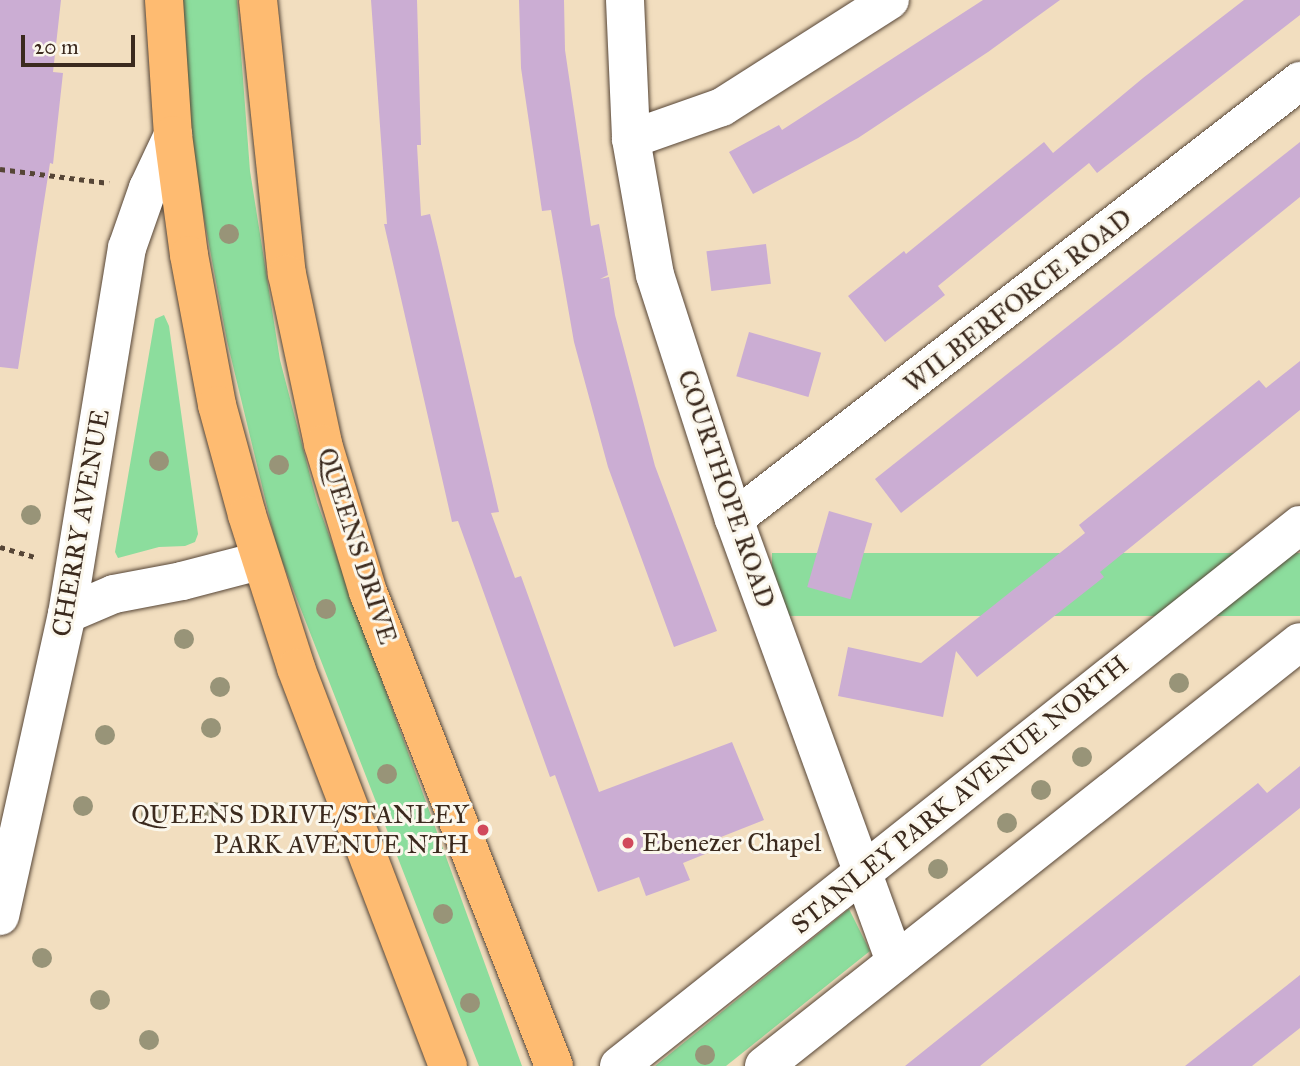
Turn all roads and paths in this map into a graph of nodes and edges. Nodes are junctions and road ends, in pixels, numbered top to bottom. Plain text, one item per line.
1 (164, 0) edge
2 (258, 0) edge
3 (625, 0) edge
4 (890, 0) edge
5 (1300, 81) edge
6 (173, 135) junction
7 (631, 139) junction
8 (0, 169) edge
9 (148, 188) junction
10 (734, 519) junction
11 (1300, 524) edge
12 (259, 561) junction
13 (67, 614) junction
14 (1300, 642) edge
15 (863, 872) junction
16 (0, 916) edge
17 (895, 962) junction
18 (448, 1066) edge
19 (554, 1066) edge
20 (620, 1066) edge
21 (764, 1066) edge

1 - 6 highway
2 - 19 highway, QUEENS DRIVE
3 - 7 street, COURTHOPE ROAD
4 - 7 street
5 - 10 street, WILBERFORCE ROAD
6 - 9 street, CHERRY AVENUE
6 - 12 highway
7 - 10 street, COURTHOPE ROAD
8 - 9 path
9 - 13 street, CHERRY AVENUE
10 - 15 street, COURTHOPE ROAD
11 - 15 street, STANLEY PARK AVENUE NORTH
12 - 13 street
12 - 18 highway
13 - 16 street, CHERRY AVENUE
14 - 17 street
15 - 17 street, COURTHOPE ROAD
15 - 20 street, STANLEY PARK AVENUE NORTH
17 - 21 street

